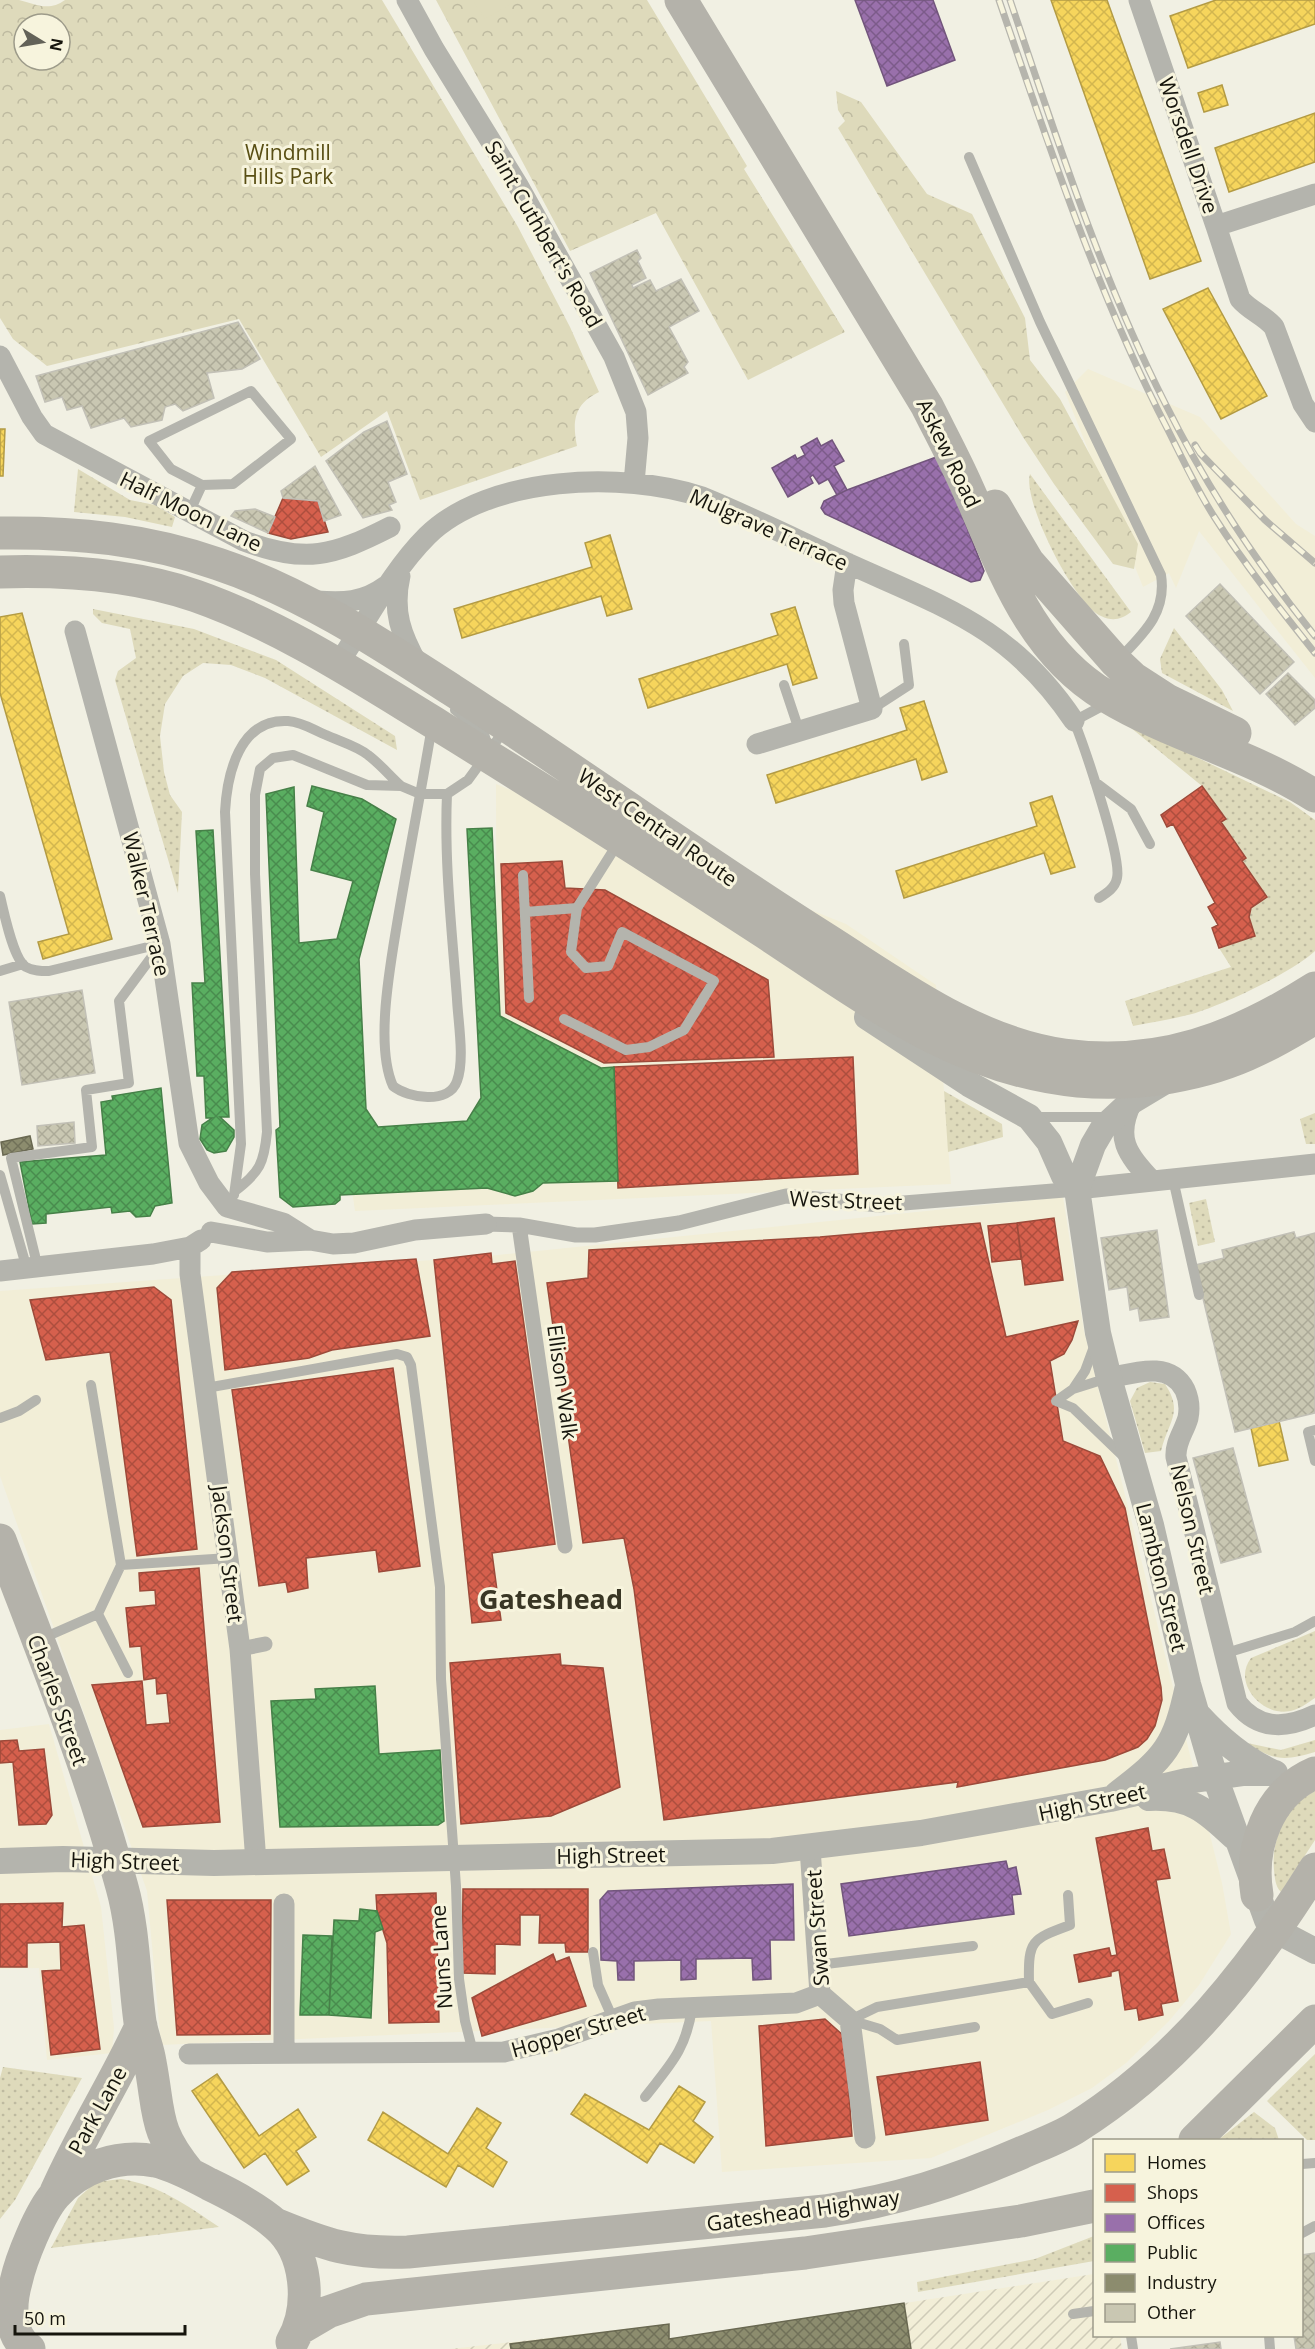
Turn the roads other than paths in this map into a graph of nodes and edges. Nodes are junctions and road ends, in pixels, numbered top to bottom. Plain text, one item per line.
1 (407, 0) edge
2 (681, 0) edge
3 (698, 0) edge
4 (1139, 0) edge
5 (969, 157) dead end
6 (1315, 194) edge
7 (1216, 226) junction
8 (0, 356) edge
9 (1315, 422) edge
10 (634, 483) junction
11 (202, 485) junction
12 (189, 513) junction
13 (390, 527) dead end
14 (0, 533) edge
15 (847, 563) junction
16 (0, 572) edge
17 (396, 574) junction
18 (302, 600) junction
19 (75, 631) dead end
20 (359, 633) junction
21 (904, 644) dead end
22 (1116, 662) junction
23 (338, 664) junction
24 (784, 686) dead end
25 (434, 693) junction
26 (1119, 704) junction
27 (872, 709) junction
28 (1074, 721) junction
29 (507, 725) junction
30 (799, 730) junction
31 (758, 744) dead end
32 (486, 755) junction
33 (1315, 771) edge
34 (1095, 782) junction
35 (401, 786) junction
36 (420, 794) junction
37 (447, 794) junction
38 (1315, 796) edge
39 (620, 840) junction
40 (1150, 844) dead end
41 (523, 875) dead end
42 (0, 896) edge
43 (1099, 898) dead end
44 (577, 909) junction
45 (525, 912) junction
46 (765, 932) junction
47 (160, 944) junction
48 (22, 964) junction
49 (0, 971) edge
50 (1314, 995) edge
51 (529, 998) dead end
52 (564, 1019) dead end
53 (1175, 1075) junction
54 (1123, 1109) junction
55 (1029, 1117) junction
56 (1315, 1164) edge
57 (0, 1175) edge
58 (1173, 1179) junction
59 (1152, 1181) junction
60 (1077, 1189) junction
61 (231, 1199) junction
62 (486, 1224) joint
63 (519, 1225) junction
64 (211, 1232) junction
65 (310, 1240) junction
66 (190, 1247) junction
67 (33, 1268) junction
68 (0, 1271) edge
69 (1199, 1295) dead end
70 (1098, 1333) junction
71 (1109, 1378) junction
72 (91, 1385) dead end
73 (206, 1388) junction
74 (1073, 1389) junction
75 (36, 1400) dead end
76 (0, 1418) edge
77 (1315, 1430) edge
78 (1315, 1461) edge
79 (1134, 1468) junction
80 (566, 1546) dead end
81 (3, 1557) edge
82 (229, 1558) junction
83 (121, 1565) junction
84 (98, 1614) junction
85 (1315, 1621) edge
86 (37, 1641) junction
87 (265, 1644) dead end
88 (240, 1648) junction
89 (1223, 1654) junction
90 (128, 1673) dead end
91 (1188, 1684) junction
92 (1197, 1714) junction
93 (1315, 1715) edge
94 (1315, 1772) edge
95 (1275, 1773) junction
96 (1215, 1777) junction
97 (1110, 1799) junction
98 (1237, 1840) junction
99 (810, 1848) junction
100 (454, 1859) junction
101 (114, 1860) junction
102 (0, 1861) edge
103 (256, 1862) junction
104 (1315, 1869) edge
105 (1068, 1895) dead end
106 (1257, 1895) junction
107 (284, 1904) dead end
108 (1276, 1931) junction
109 (973, 1946) dead end
110 (1315, 1951) edge
111 (593, 1952) dead end
112 (818, 1965) junction
113 (1029, 1982) junction
114 (820, 1994) junction
115 (1088, 2003) dead end
116 (692, 2008) junction
117 (612, 2019) junction
118 (850, 2020) junction
119 (1315, 2021) edge
120 (141, 2025) junction
121 (975, 2027) dead end
122 (284, 2052) junction
123 (473, 2052) junction
124 (189, 2054) dead end
125 (645, 2097) dead end
126 (865, 2138) dead end
127 (1196, 2139) edge
128 (190, 2174) junction
129 (54, 2195) junction
130 (1093, 2206) edge
131 (275, 2224) junction
132 (1093, 2311) edge
133 (1073, 2314) dead end
134 (294, 2339) edge
135 (29, 2349) edge

1 - 10 street, Saint Cuthbert's Road
2 - 26 highway, Askew Road
3 - 22 highway, Askew Road
4 - 7 street, Worsdell Drive
5 - 22 lane
6 - 7 street, Worsdell Drive
7 - 9 street
8 - 12 street, Half Moon Lane
10 - 15 street, Mulgrave Terrace
10 - 17 street, Mulgrave Terrace
11 - 11 lane
11 - 12 lane
12 - 13 street, Half Moon Lane
14 - 18 highway, West Central Route
15 - 27 street
15 - 28 street, Mulgrave Terrace
16 - 23 highway, West Central Route
17 - 18 street, Mulgrave Terrace
17 - 20 street, Mulgrave Terrace
17 - 25 street, Mulgrave Terrace
18 - 20 highway, West Central Route
19 - 47 street, Walker Terrace
20 - 23 street, Mulgrave Terrace
20 - 25 highway, West Central Route
21 - 27 lane
22 - 33 highway, Askew Road
23 - 25 highway, West Central Route
24 - 30 lane
25 - 29 highway, West Central Route
25 - 32 highway, West Central Route
25 - 36 lane
26 - 28 lane
26 - 38 highway, Askew Road
27 - 30 street
28 - 34 lane
29 - 32 lane
29 - 50 highway, West Central Route
30 - 31 street
32 - 37 lane
32 - 39 highway, West Central Route
34 - 40 lane
34 - 43 lane
35 - 36 lane
35 - 61 lane
35 - 61 lane
36 - 37 lane
36 - 37 lane
39 - 44 lane
39 - 46 highway, West Central Route
41 - 45 lane
42 - 48 lane
44 - 45 lane
44 - 52 lane
45 - 51 lane
46 - 53 highway, West Central Route
46 - 55 street
47 - 48 lane
47 - 61 street, Walker Terrace
47 - 67 lane
48 - 49 lane
50 - 53 highway, West Central Route
53 - 54 street
54 - 55 lane
54 - 59 street
54 - 60 street
55 - 60 street
56 - 58 street, West Street
57 - 67 lane
58 - 59 street, West Street
58 - 69 lane
59 - 60 street, West Street
60 - 63 street, West Street
60 - 70 street
61 - 64 street
61 - 65 street, West Street
62 - 63 street, West Street
62 - 65 street, West Street
63 - 80 street, Ellison Walk
64 - 65 street, West Street
64 - 66 street
66 - 67 street
66 - 73 street, Jackson Street
67 - 68 street
70 - 71 street
70 - 74 lane
71 - 74 lane
71 - 79 street, Lambton Street
71 - 89 street, Nelson Street
72 - 83 lane
73 - 82 street, Jackson Street
73 - 100 lane, Nuns Lane
74 - 79 lane
75 - 76 lane
77 - 78 lane
79 - 91 street, Lambton Street
81 - 86 highway, Charles Street
82 - 83 lane
82 - 88 street, Jackson Street
83 - 84 lane
84 - 86 lane
84 - 90 lane
85 - 89 lane
86 - 101 highway, Charles Street
87 - 88 street
88 - 103 street, Jackson Street
89 - 93 street, Nelson Street
91 - 92 street, Lambton Street
91 - 97 street
92 - 95 street
92 - 96 street, Lambton Street
94 - 95 highway
94 - 106 highway
95 - 96 street, High Street
96 - 97 street, High Street
96 - 98 street, Lambton Street
97 - 98 street
97 - 99 street, High Street
98 - 106 street, Lambton Street
99 - 100 street, High Street
99 - 112 street, Swan Street
100 - 103 street, High Street
100 - 123 lane, Nuns Lane
101 - 102 street, High Street
101 - 103 street, High Street
101 - 120 highway, Park Lane
104 - 108 highway, Gateshead Highway
105 - 113 lane
106 - 108 street, Lambton Street
107 - 122 street
108 - 110 street
108 - 131 highway, Gateshead Highway
109 - 112 lane
111 - 117 lane
112 - 114 street, Swan Street
113 - 115 lane
113 - 118 lane
114 - 116 street, Hopper Street
114 - 118 street, Swan Street
116 - 117 street, Hopper Street
116 - 125 lane
117 - 123 street, Hopper Street
118 - 121 lane
118 - 126 street
119 - 127 highway
120 - 128 highway, Park Lane
120 - 129 highway, Park Lane
122 - 123 street, Hopper Street
122 - 124 street, Hopper Street
128 - 129 highway, Park Lane
128 - 131 highway, Park Lane
129 - 135 highway, Park Lane
130 - 134 highway, Gateshead Highway
131 - 134 highway, Park Lane
132 - 133 lane

